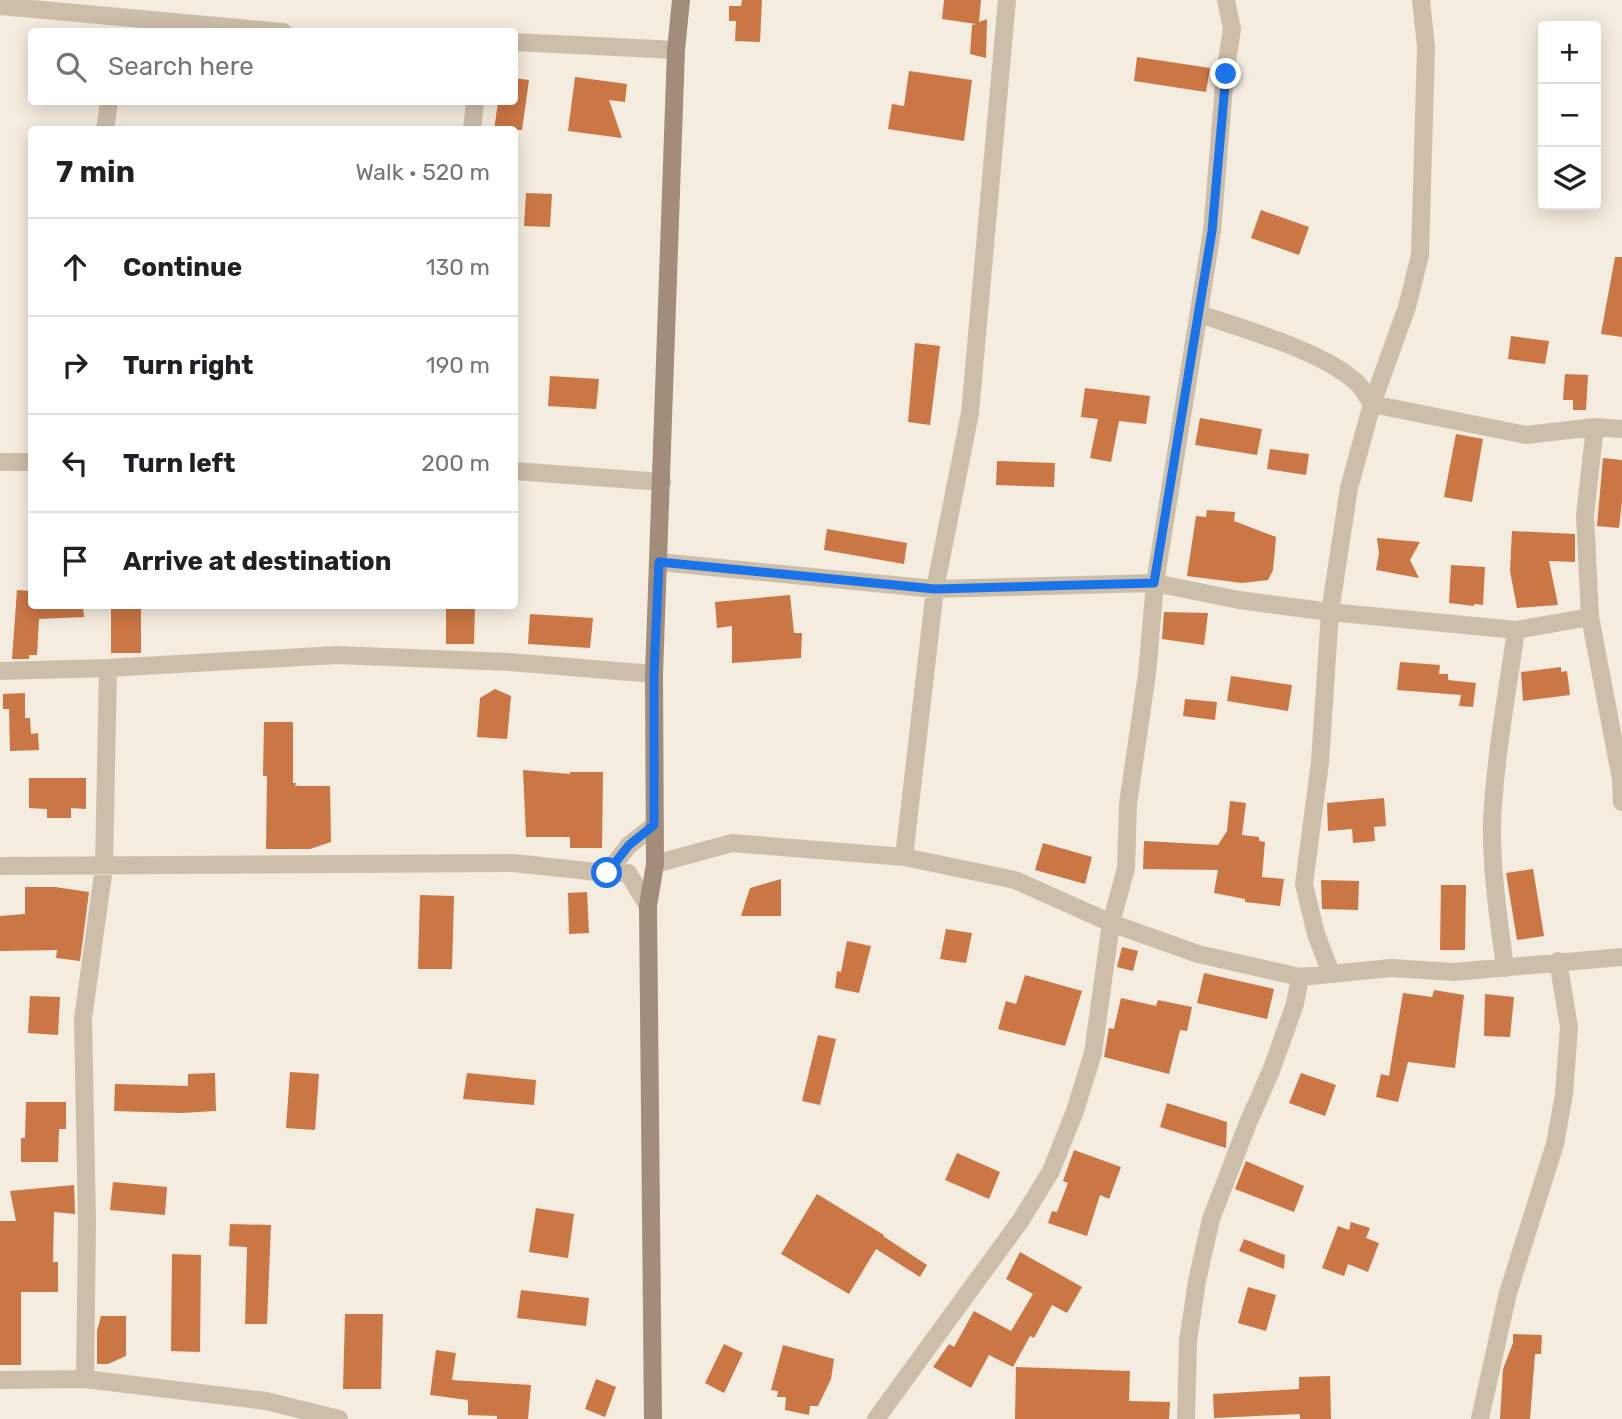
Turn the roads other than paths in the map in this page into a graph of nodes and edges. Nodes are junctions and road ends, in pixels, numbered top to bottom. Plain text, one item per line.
1 (681, 0) edge
2 (1007, 0) edge
3 (1226, 0) edge
4 (1421, 0) edge
5 (45, 4) edge
6 (0, 6) edge
7 (117, 24) edge
8 (200, 28) edge
9 (518, 42) edge
10 (676, 50) junction
11 (109, 105) edge
12 (475, 105) edge
13 (106, 126) edge
14 (472, 126) edge
15 (1200, 314) junction
16 (1372, 404) junction
17 (1595, 427) junction
18 (1622, 429) edge
19 (0, 462) edge
20 (28, 462) edge
21 (518, 471) edge
22 (662, 482) junction
23 (659, 562) junction
24 (1154, 583) junction
25 (935, 589) junction
26 (1330, 612) junction
27 (1590, 617) junction
28 (1516, 630) junction
29 (107, 668) junction
30 (0, 671) edge
31 (654, 674) junction
32 (1621, 779) edge
33 (1622, 802) edge
34 (654, 825) junction
35 (904, 857) junction
36 (655, 864) junction
37 (0, 866) edge
38 (104, 867) junction
39 (607, 873) junction
40 (648, 906) junction
41 (1111, 923) junction
42 (1622, 957) edge
43 (1558, 961) junction
44 (1505, 968) junction
45 (1331, 973) junction
46 (1300, 977) junction
47 (85, 1379) junction
48 (0, 1380) edge
49 (339, 1419) edge
50 (653, 1419) edge
51 (876, 1419) edge
52 (1186, 1419) edge
53 (1480, 1419) edge

1 - 10 main road
2 - 25 street
3 - 15 street
4 - 16 street
5 - 6 street
5 - 7 street
7 - 8 street
9 - 10 street
10 - 22 main road
11 - 13 street
12 - 14 street
15 - 16 street
15 - 24 street
16 - 17 street
16 - 26 street
17 - 18 street
17 - 27 street
19 - 20 street
21 - 22 street
22 - 23 main road
23 - 25 street
23 - 31 main road
24 - 25 street
24 - 26 street
24 - 41 street
25 - 35 street
26 - 28 street
26 - 45 street
27 - 28 street
27 - 32 street
28 - 44 street
29 - 30 street
29 - 31 street
29 - 38 street
31 - 34 main road
32 - 33 street
34 - 36 main road
34 - 39 street
35 - 36 street
35 - 41 street
36 - 40 main road
37 - 38 street
38 - 39 street
38 - 47 street
39 - 40 street
40 - 50 main road
41 - 46 street
41 - 51 street
42 - 43 street
43 - 44 street
43 - 53 street
44 - 45 street
45 - 46 street
46 - 52 street
47 - 48 street
47 - 49 street

